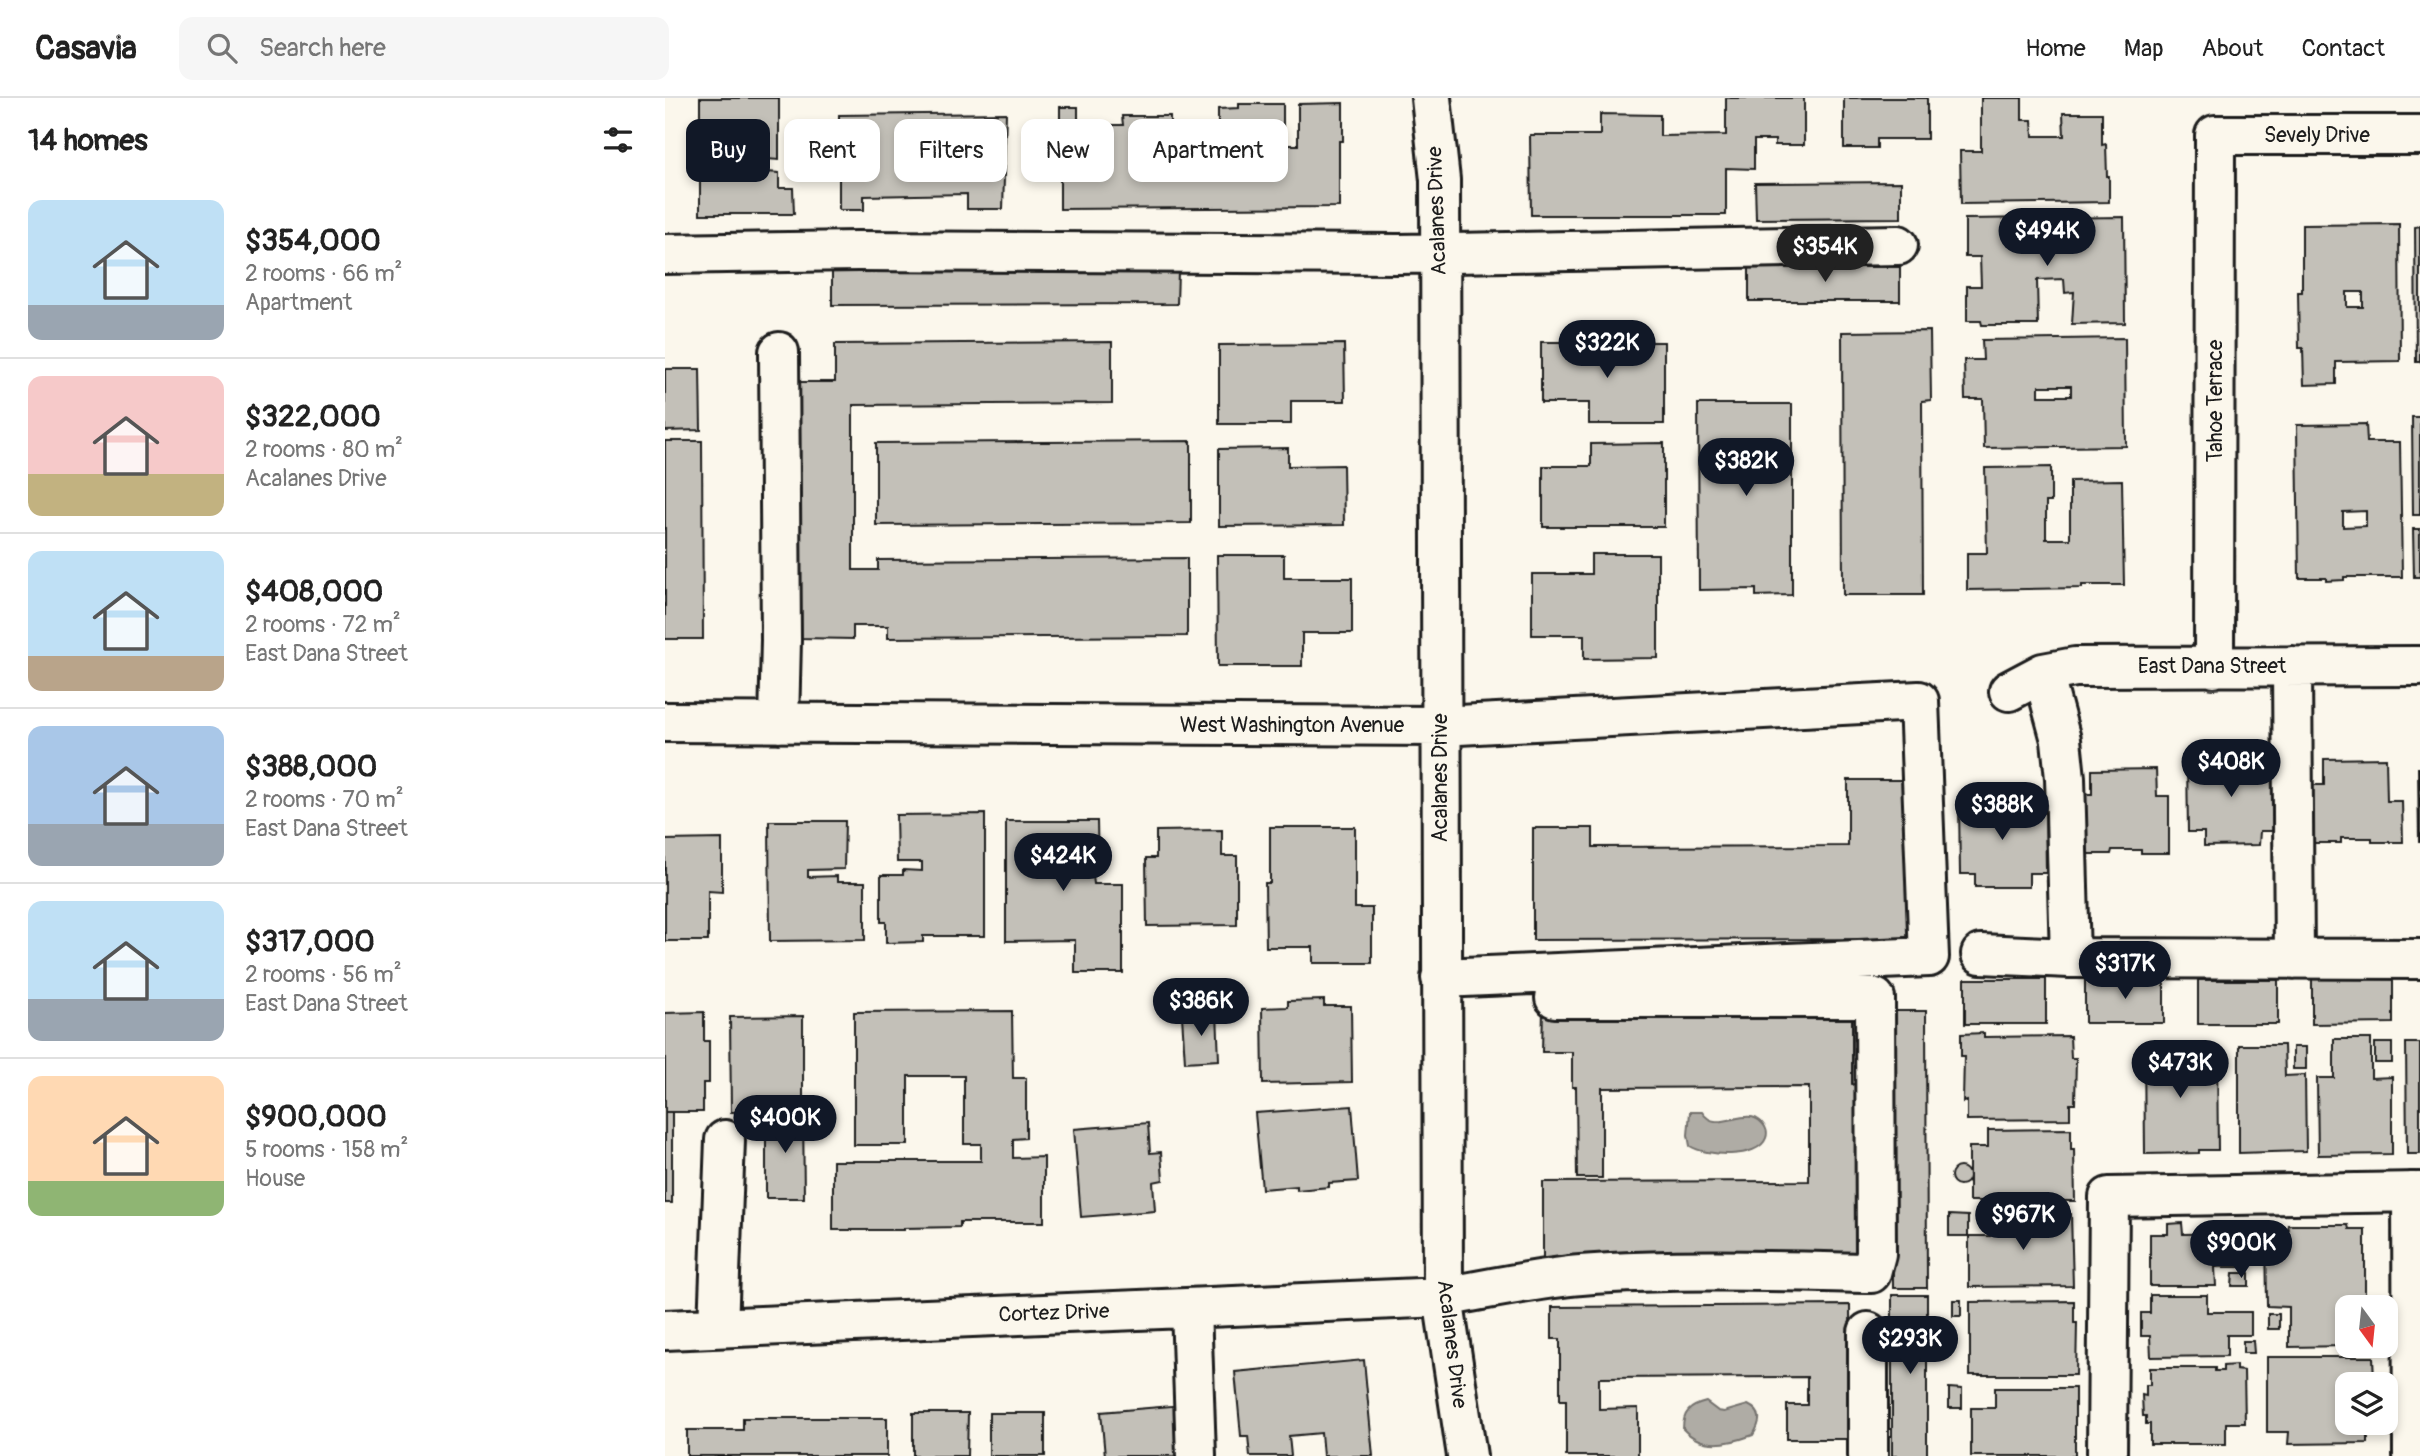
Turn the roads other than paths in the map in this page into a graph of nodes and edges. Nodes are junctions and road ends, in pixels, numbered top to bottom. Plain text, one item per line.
1 (1431, 98) edge
2 (2215, 135) joint
3 (2420, 135) edge
4 (1898, 244) dead end
5 (1439, 253) junction
6 (665, 254) edge
7 (779, 352) dead end
8 (2292, 666) junction
9 (2420, 666) edge
10 (2214, 668) junction
11 (2043, 673) junction
12 (2009, 691) dead end
13 (665, 722) edge
14 (779, 723) junction
15 (1440, 726) junction
16 (1981, 954) dead end
17 (2070, 958) junction
18 (2294, 958) junction
19 (2420, 959) edge
20 (1441, 988) junction
21 (725, 1140) dead end
22 (2416, 1192) edge
23 (1443, 1297) junction
24 (1191, 1308) junction
25 (719, 1327) junction
26 (665, 1330) edge
27 (1868, 1332) dead end
28 (1196, 1456) edge
29 (1467, 1456) edge
30 (1868, 1456) edge
31 (2108, 1456) edge
32 (2413, 1456) edge

1 - 5 street, Acalanes Drive
2 - 3 street, Sevely Drive
2 - 10 street, Tahoe Terrace
4 - 5 street
5 - 6 street
5 - 15 street, Acalanes Drive
7 - 14 street
8 - 9 street, East Dana Street
8 - 10 street, East Dana Street
8 - 18 street
10 - 11 street, East Dana Street
11 - 12 street, East Dana Street
11 - 17 street
13 - 14 street, West Washington Avenue
14 - 15 street, West Washington Avenue
15 - 20 street, Acalanes Drive
15 - 20 street, West Washington Avenue
16 - 17 street
17 - 18 street
18 - 19 street
20 - 23 street, Acalanes Drive
20 - 23 street, Cortez Drive
21 - 25 street
22 - 31 street
22 - 32 street
23 - 24 street, Cortez Drive
23 - 29 street, Acalanes Drive
24 - 25 street, Cortez Drive
24 - 28 street
25 - 26 street, Cortez Drive
27 - 30 street

